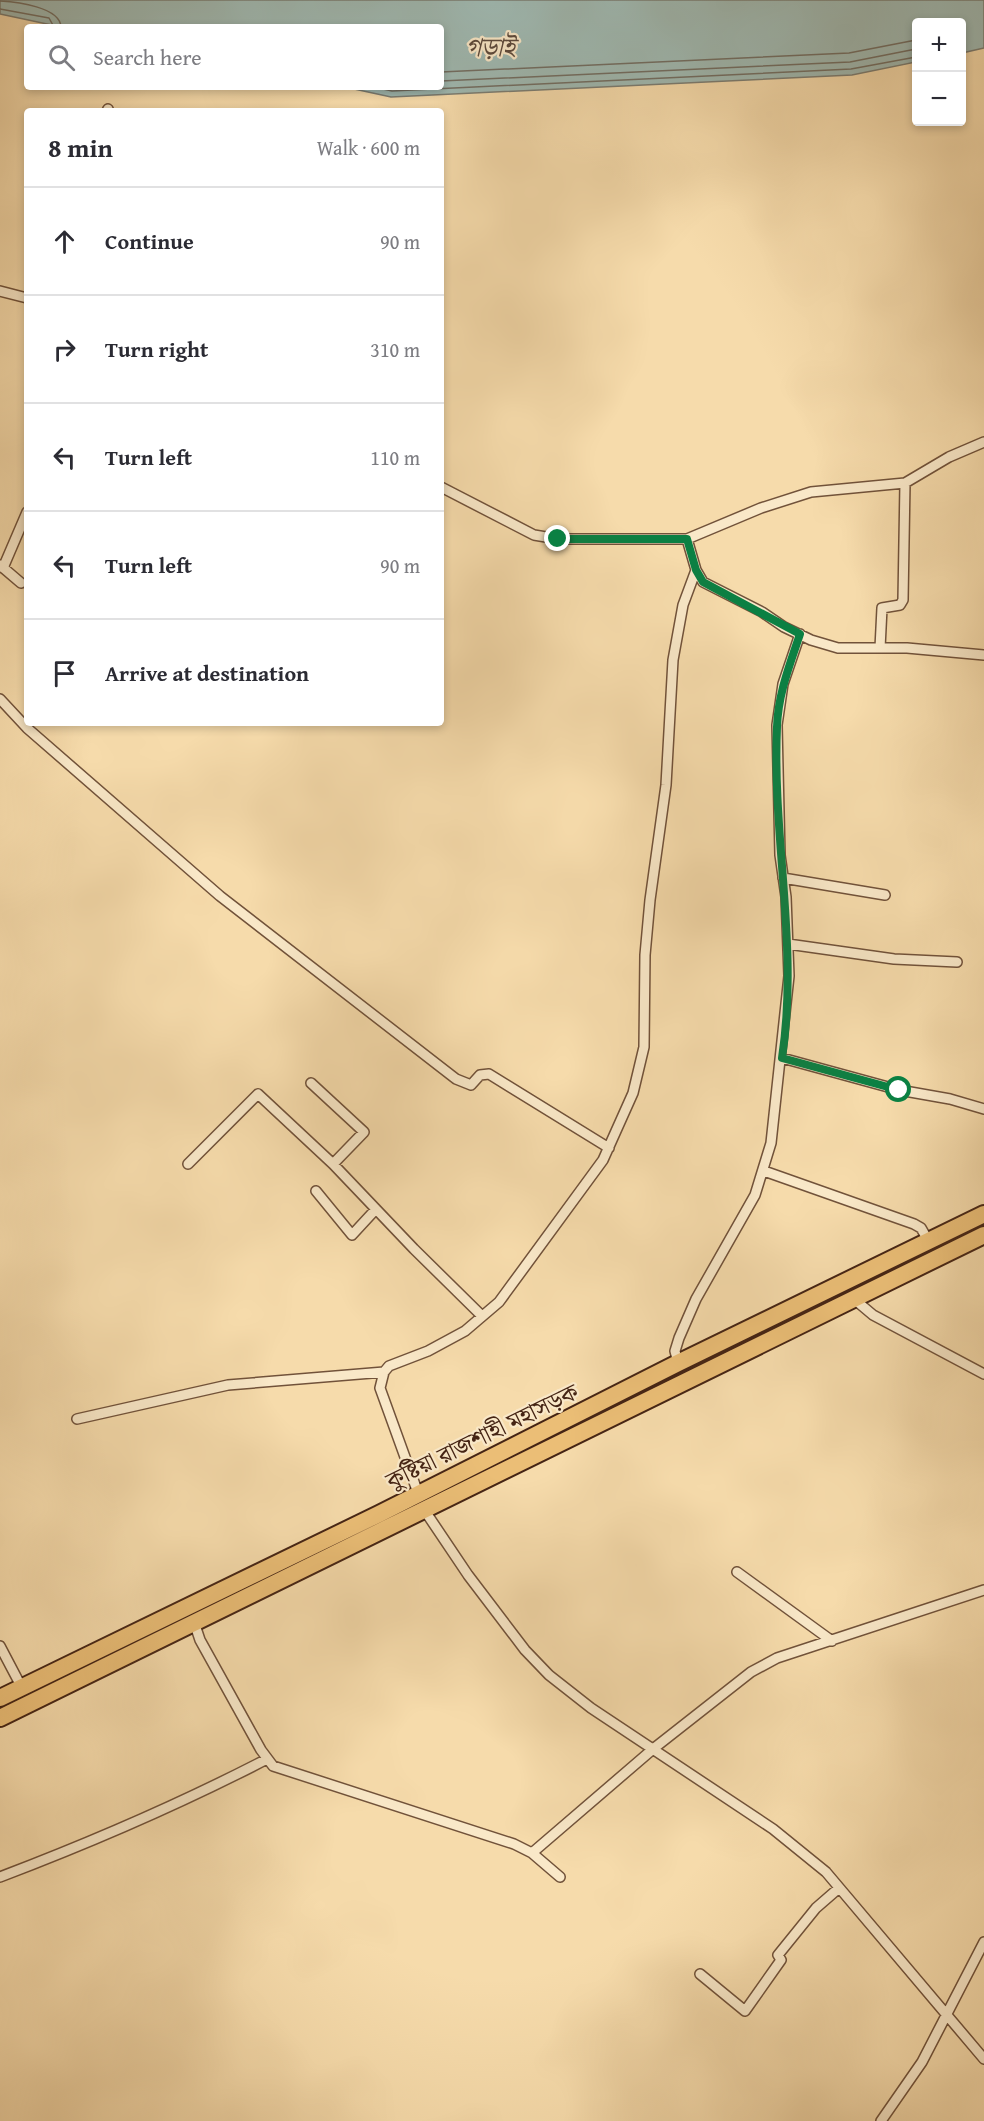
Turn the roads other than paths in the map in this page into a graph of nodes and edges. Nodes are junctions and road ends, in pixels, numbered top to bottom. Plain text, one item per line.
1 (0, 291) edge
2 (24, 297) edge
3 (984, 442) edge
4 (905, 483) junction
5 (444, 489) edge
6 (24, 518) edge
7 (687, 539) junction
8 (2, 566) edge
9 (696, 570) junction
10 (21, 583) dead end
11 (800, 634) junction
12 (880, 648) junction
13 (984, 655) edge
14 (0, 699) edge
15 (24, 725) edge
16 (25, 726) edge
17 (783, 878) junction
18 (885, 895) dead end
19 (788, 944) junction
20 (957, 962) dead end
21 (782, 1058) junction
22 (311, 1083) dead end
23 (984, 1109) edge
24 (609, 1148) junction
25 (188, 1164) dead end
26 (333, 1164) junction
27 (764, 1172) junction
28 (316, 1191) dead end
29 (376, 1209) junction
30 (984, 1214) edge
31 (984, 1235) edge
32 (929, 1242) junction
33 (888, 1262) junction
34 (896, 1279) junction
35 (854, 1299) junction
36 (482, 1316) junction
37 (678, 1362) junction
38 (384, 1372) junction
39 (984, 1374) edge
40 (77, 1419) dead end
41 (418, 1493) junction
42 (425, 1511) junction
43 (383, 1522) junction
44 (737, 1572) dead end
45 (984, 1590) edge
46 (194, 1622) junction
47 (832, 1641) junction
48 (0, 1646) edge
49 (21, 1686) junction
50 (0, 1698) edge
51 (0, 1718) edge
52 (653, 1749) junction
53 (267, 1759) junction
54 (532, 1853) junction
55 (0, 1877) edge
56 (560, 1877) dead end
57 (838, 1888) junction
58 (984, 1942) edge
59 (700, 1974) dead end
60 (945, 2014) junction
61 (984, 2059) edge
62 (881, 2121) edge

1 - 2 street
3 - 4 street
4 - 7 street
4 - 12 street
5 - 7 street
6 - 8 street
7 - 9 street
8 - 10 street
9 - 11 street
9 - 24 street
11 - 12 street
11 - 17 street
12 - 13 street
14 - 15 street
16 - 24 street
17 - 18 street
17 - 19 street
19 - 20 street
19 - 21 street
21 - 23 street
21 - 27 street
22 - 26 street
24 - 36 street
25 - 26 street
26 - 29 street
27 - 32 street
27 - 37 street
28 - 29 street
29 - 36 street
30 - 32 highway, কুষ্টিয়া রাজশাহী মহাসড়ক
31 - 34 highway, কুষ্টিয়া রাজশাহী মহাসড়ক
32 - 33 highway, কুষ্টিয়া রাজশাহী মহাসড়ক
33 - 34 highway
33 - 37 highway, কুষ্টিয়া রাজশাহী মহাসড়ক
34 - 35 highway, কুষ্টিয়া রাজশাহী মহাসড়ক
35 - 39 street
35 - 42 highway, কুষ্টিয়া রাজশাহী মহাসড়ক
36 - 38 street
37 - 41 highway, কুষ্টিয়া রাজশাহী মহাসড়ক
38 - 40 street
38 - 41 street
41 - 43 highway, কুষ্টিয়া রাজশাহী মহাসড়ক
42 - 43 highway, কুষ্টিয়া রাজশাহী মহাসড়ক
42 - 52 street
43 - 46 highway, কুষ্টিয়া রাজশাহী মহাসড়ক
43 - 49 highway, কুষ্টিয়া রাজশাহী মহাসড়ক
44 - 47 street
45 - 47 street
46 - 51 highway, কুষ্টিয়া রাজশাহী মহাসড়ক
46 - 53 street
47 - 52 street
48 - 49 street
49 - 50 highway, কুষ্টিয়া রাজশাহী মহাসড়ক
52 - 54 street
52 - 57 street
53 - 54 street
53 - 55 street
54 - 56 street
57 - 59 street
57 - 60 street
58 - 60 street
60 - 61 street
60 - 62 street

